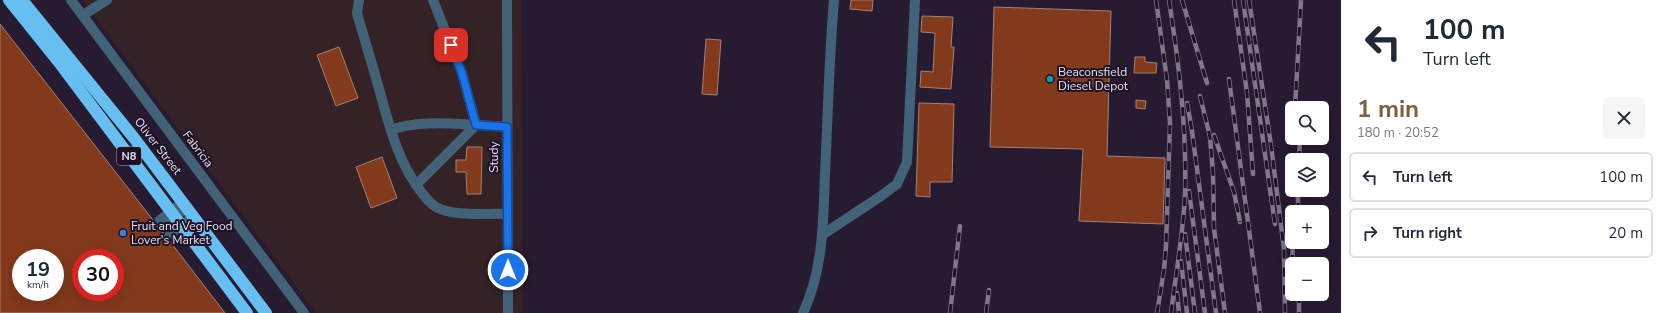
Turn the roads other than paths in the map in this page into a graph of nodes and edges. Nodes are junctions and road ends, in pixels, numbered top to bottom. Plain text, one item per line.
1 (9, 0) edge
2 (22, 0) edge
3 (71, 0) edge
4 (107, 0) edge
5 (359, 0) edge
6 (433, 0) edge
7 (507, 0) edge
8 (834, 0) edge
9 (915, 0) edge
10 (83, 15) junction
11 (476, 125) junction
12 (507, 127) junction
13 (391, 130) junction
14 (416, 185) junction
15 (188, 208) junction
16 (508, 214) junction
17 (176, 218) junction
18 (170, 234) dead end
19 (822, 235) junction
20 (246, 313) edge
21 (266, 313) edge
22 (304, 313) edge
23 (508, 313) edge
24 (803, 313) edge

1 - 17 highway, N8
2 - 15 highway, Oliver Street / N8
3 - 10 street, Fabricia
4 - 10 street
5 - 13 street
6 - 11 street
7 - 12 street, Study
8 - 19 street
9 - 19 street
10 - 22 street, Fabricia
11 - 12 street
11 - 13 street
11 - 14 street
12 - 16 street, Study
13 - 14 street
14 - 16 street
15 - 17 street
15 - 17 street
15 - 21 highway, Oliver Street / N8
16 - 23 street, Study
17 - 18 street
17 - 20 highway, N8
19 - 24 street

